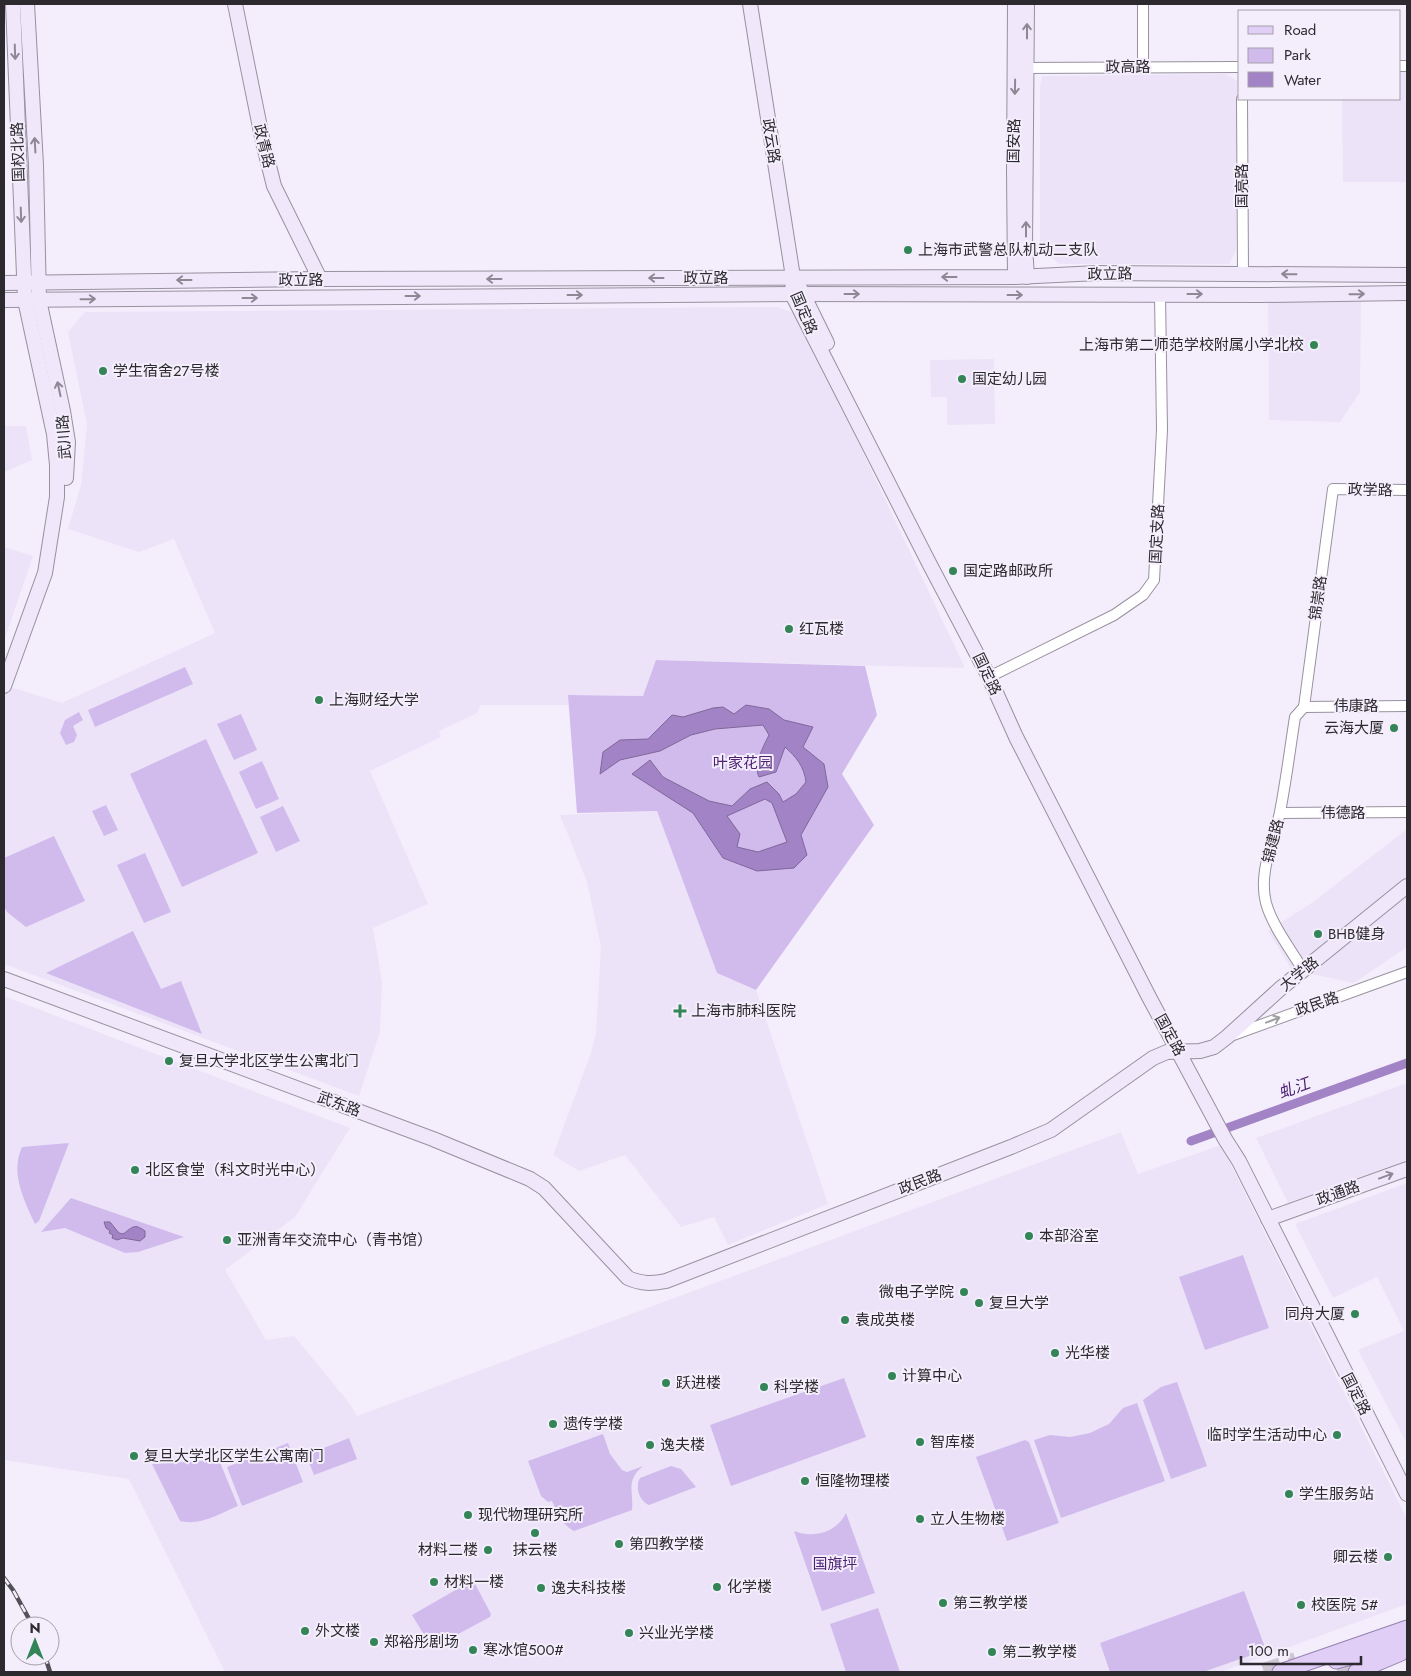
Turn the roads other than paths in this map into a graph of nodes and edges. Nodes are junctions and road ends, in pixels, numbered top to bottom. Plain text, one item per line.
1 (13, 4) edge
2 (27, 4) edge
3 (235, 4) edge
4 (750, 4) edge
5 (1016, 4) edge
6 (1027, 4) edge
7 (1143, 4) edge
8 (1143, 67) junction
9 (1238, 67) edge
10 (1021, 68) junction
11 (1242, 100) edge
12 (1243, 273) junction
13 (1407, 275) edge
14 (792, 277) junction
15 (1021, 277) junction
16 (320, 280) junction
17 (38, 281) junction
18 (23, 282) junction
19 (4, 283) edge
20 (1407, 293) edge
21 (798, 294) junction
22 (1160, 294) junction
23 (4, 300) edge
24 (24, 300) junction
25 (39, 300) junction
26 (1333, 489) joint
27 (1407, 490) edge
28 (45, 573) junction
29 (992, 676) junction
30 (4, 686) edge
31 (1407, 706) edge
32 (1304, 707) junction
33 (1407, 812) edge
34 (1280, 813) junction
35 (1407, 886) edge
36 (1303, 970) junction
37 (1407, 972) edge
38 (4, 979) edge
39 (1227, 1038) junction
40 (1183, 1052) junction
41 (1407, 1168) edge
42 (1271, 1218) junction
43 (638, 1283) joint
44 (1407, 1477) edge
45 (1407, 1494) edge
46 (1407, 1628) edge
47 (1407, 1642) edge
48 (1407, 1650) edge
49 (1280, 1672) edge
50 (1301, 1672) tunnel mouth
51 (1356, 1672) edge

1 -> 18 street, 国权北路
17 -> 2 street, 国权北路
3 - 16 street, 政青路
4 - 14 street, 政云路
5 - 10 street, 国安路
10 -> 6 street, 国安路
7 - 8 street
8 - 9 street, 政高路
8 - 10 street, 政高路
10 - 15 street, 国安路
11 - 12 street, 国亮路
13 -> 12 street, 政立路
12 - 15 street, 政立路
15 -> 14 street, 政立路
14 -> 16 street, 政立路
14 - 21 street, 国定路
16 -> 17 street, 政立路
17 - 18 street, 政立路
17 - 25 street, 国权北路
18 - 19 street, 政立路
18 - 24 street, 国权北路
22 -> 20 street, 政立路
21 -> 22 street, 政立路
25 -> 21 street, 政立路
21 - 29 street, 国定路
22 - 29 street, 国定支路
23 - 24 street, 政立路
24 - 25 street, 政立路
24 - 28 street, 国权北路
28 -> 25 street, 武川路
26 - 27 street, 政学路
26 - 32 street, 锦崇路
28 - 30 street
29 - 40 street, 国定路
31 - 32 street, 伟康路
32 - 34 street, 锦建路
33 - 34 street, 伟德路
34 - 36 street, 锦建路
35 - 36 street, 大学路
36 - 39 street, 大学路
39 -> 37 street, 政民路
38 - 43 street, 武东路
39 - 40 street, 大学路
40 - 42 street, 国定路
40 - 43 street, 政民路
42 -> 41 street, 政通路
42 - 44 street, 国定路
42 - 45 street, 国定路
46 - 49 main road
47 - 50 main road
48 - 51 main road

